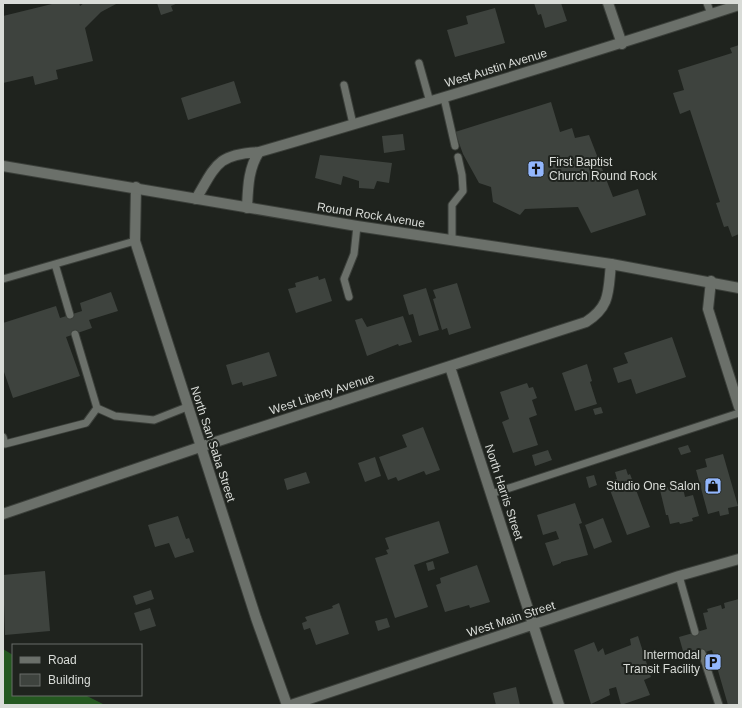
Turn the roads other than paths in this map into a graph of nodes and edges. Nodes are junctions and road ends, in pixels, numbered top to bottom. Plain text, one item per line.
1 (608, 3) edge
2 (707, 3) edge
3 (739, 5) edge
4 (711, 14) junction
5 (622, 44) junction
6 (418, 63) dead end
7 (344, 85) dead end
8 (444, 98) junction
9 (430, 102) junction
10 (353, 124) junction
11 (455, 146) dead end
12 (259, 152) junction
13 (458, 157) dead end
14 (3, 166) edge
15 (136, 187) junction
16 (196, 199) junction
17 (247, 208) junction
18 (357, 226) junction
19 (452, 240) junction
20 (135, 241) junction
21 (55, 264) junction
22 (611, 264) junction
23 (3, 279) edge
24 (711, 282) junction
25 (738, 286) edge
26 (349, 297) dead end
27 (70, 315) dead end
28 (75, 334) dead end
29 (450, 367) junction
30 (187, 407) junction
31 (739, 407) edge
32 (97, 408) junction
33 (739, 413) edge
34 (3, 437) edge
35 (200, 447) junction
36 (491, 494) junction
37 (3, 514) edge
38 (739, 559) edge
39 (679, 576) junction
40 (533, 625) junction
41 (695, 632) dead end
42 (702, 652) dead end
43 (287, 705) edge
44 (291, 705) edge
45 (560, 705) edge
46 (719, 705) edge

1 - 5 street
2 - 4 lane
3 - 4 street, West Austin Avenue
4 - 5 street, West Austin Avenue
5 - 8 street, West Austin Avenue
6 - 9 lane
7 - 10 lane
8 - 9 street, West Austin Avenue
8 - 11 lane
9 - 10 street, West Austin Avenue
10 - 12 street, West Austin Avenue
12 - 16 street, West Austin Avenue
12 - 17 street
13 - 19 lane
14 - 15 street, Round Rock Avenue
15 - 16 street, Round Rock Avenue
15 - 20 street, North San Saba Street
16 - 17 street, Round Rock Avenue
17 - 18 street, Round Rock Avenue
18 - 19 street, Round Rock Avenue
18 - 26 lane
19 - 22 street, Round Rock Avenue
20 - 21 lane
20 - 30 street, North San Saba Street
21 - 23 lane
21 - 27 lane
22 - 24 street, Round Rock Avenue
22 - 29 street, West Liberty Avenue
24 - 25 street, Round Rock Avenue
24 - 31 street
28 - 32 lane
29 - 35 street, West Liberty Avenue
29 - 36 street, North Harris Street
30 - 32 lane
30 - 35 street, North San Saba Street
32 - 34 lane
33 - 36 lane
35 - 37 street, West Liberty Avenue
35 - 43 street, North San Saba Street
36 - 40 street, North Harris Street
38 - 39 street, West Main Street
39 - 40 street, West Main Street
39 - 41 lane
40 - 44 street, West Main Street
40 - 45 street, North Harris Street
42 - 46 lane

